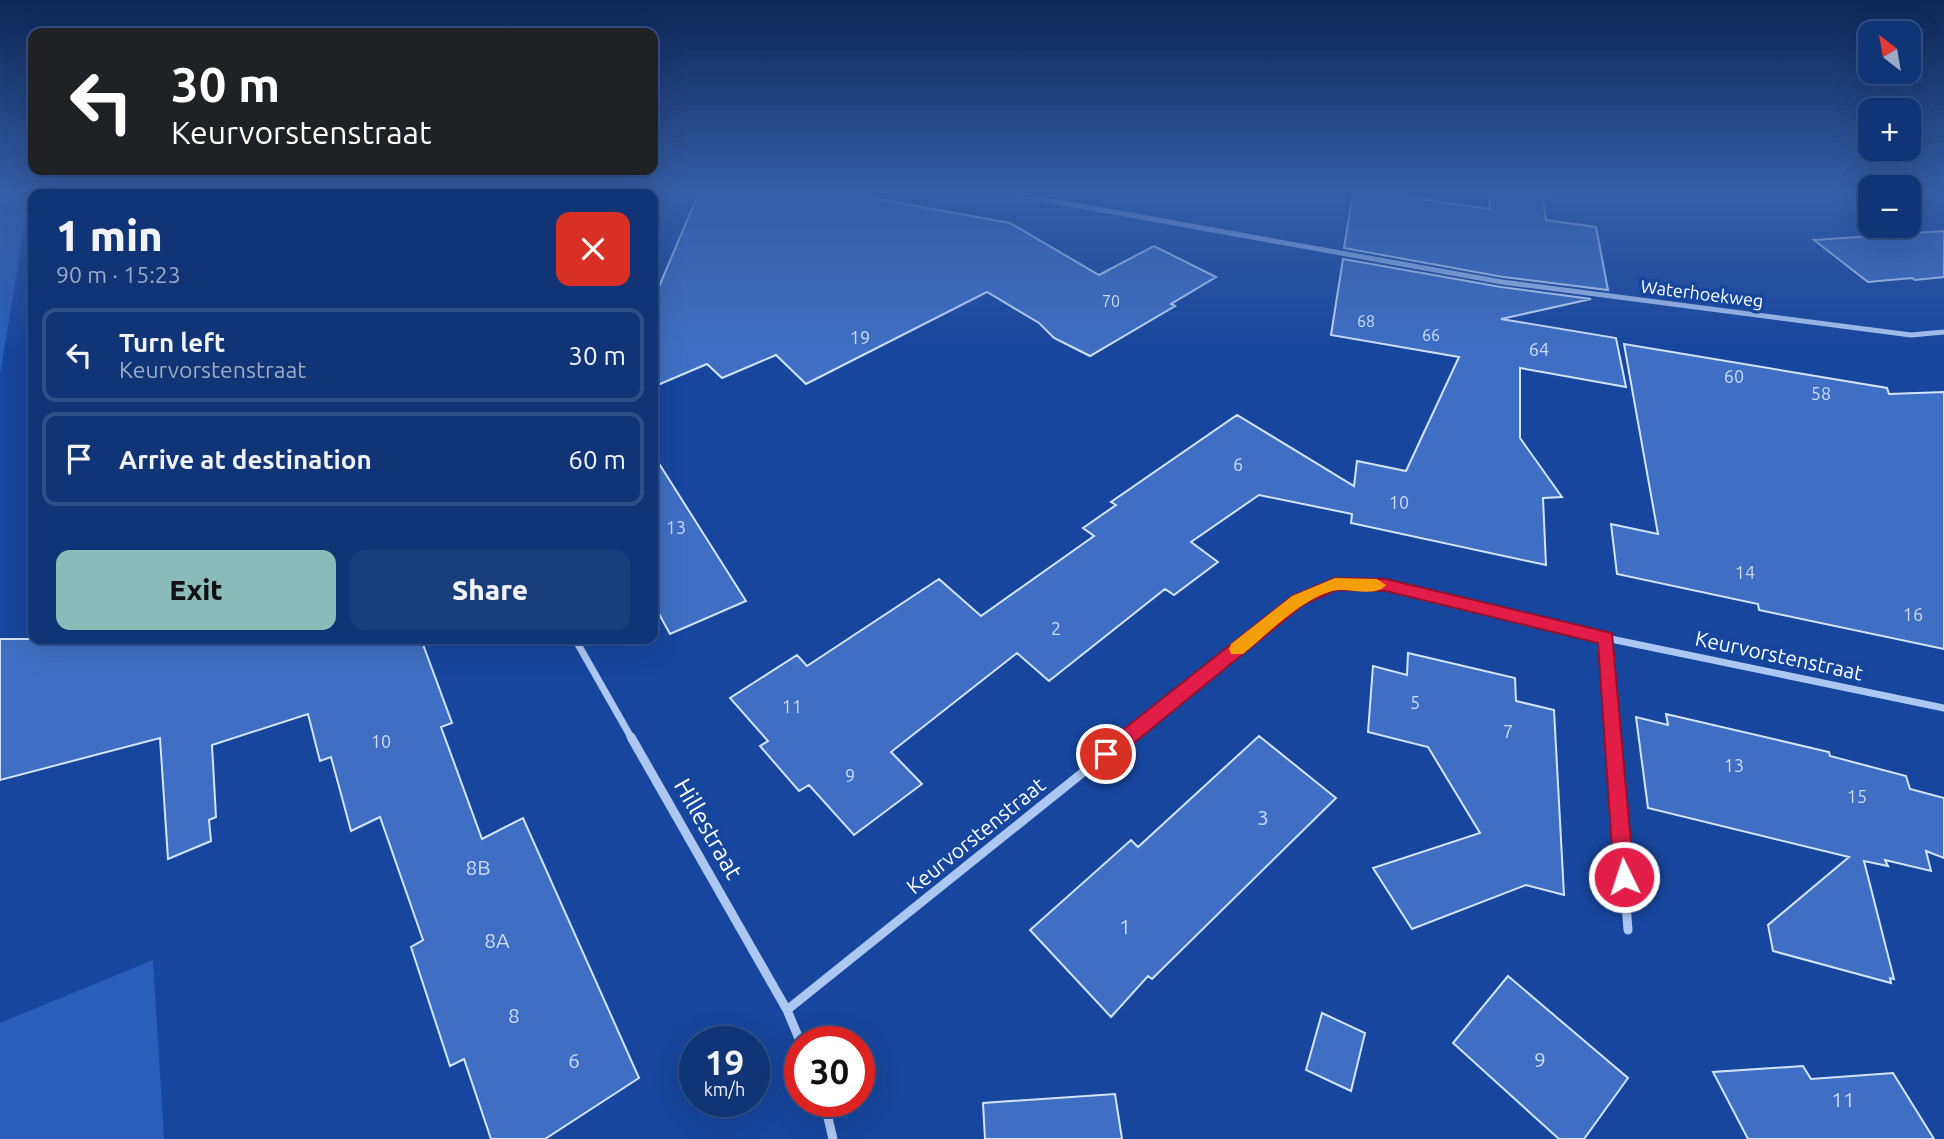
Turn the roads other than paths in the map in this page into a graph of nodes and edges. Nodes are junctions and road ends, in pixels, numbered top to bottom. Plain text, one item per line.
1 (1297, 245) edge
2 (1944, 332) edge
3 (1606, 638) junction
4 (578, 644) edge
5 (1944, 708) edge
6 (1628, 930) dead end
7 (787, 1010) junction
8 (794, 1026) edge
9 (829, 1117) edge
10 (833, 1139) edge

1 - 2 street, Waterhoekweg
3 - 5 street, Keurvorstenstraat
3 - 6 street
3 - 7 street, Keurvorstenstraat
4 - 7 street, Hillestraat
7 - 8 street, Hillestraat
9 - 10 street

